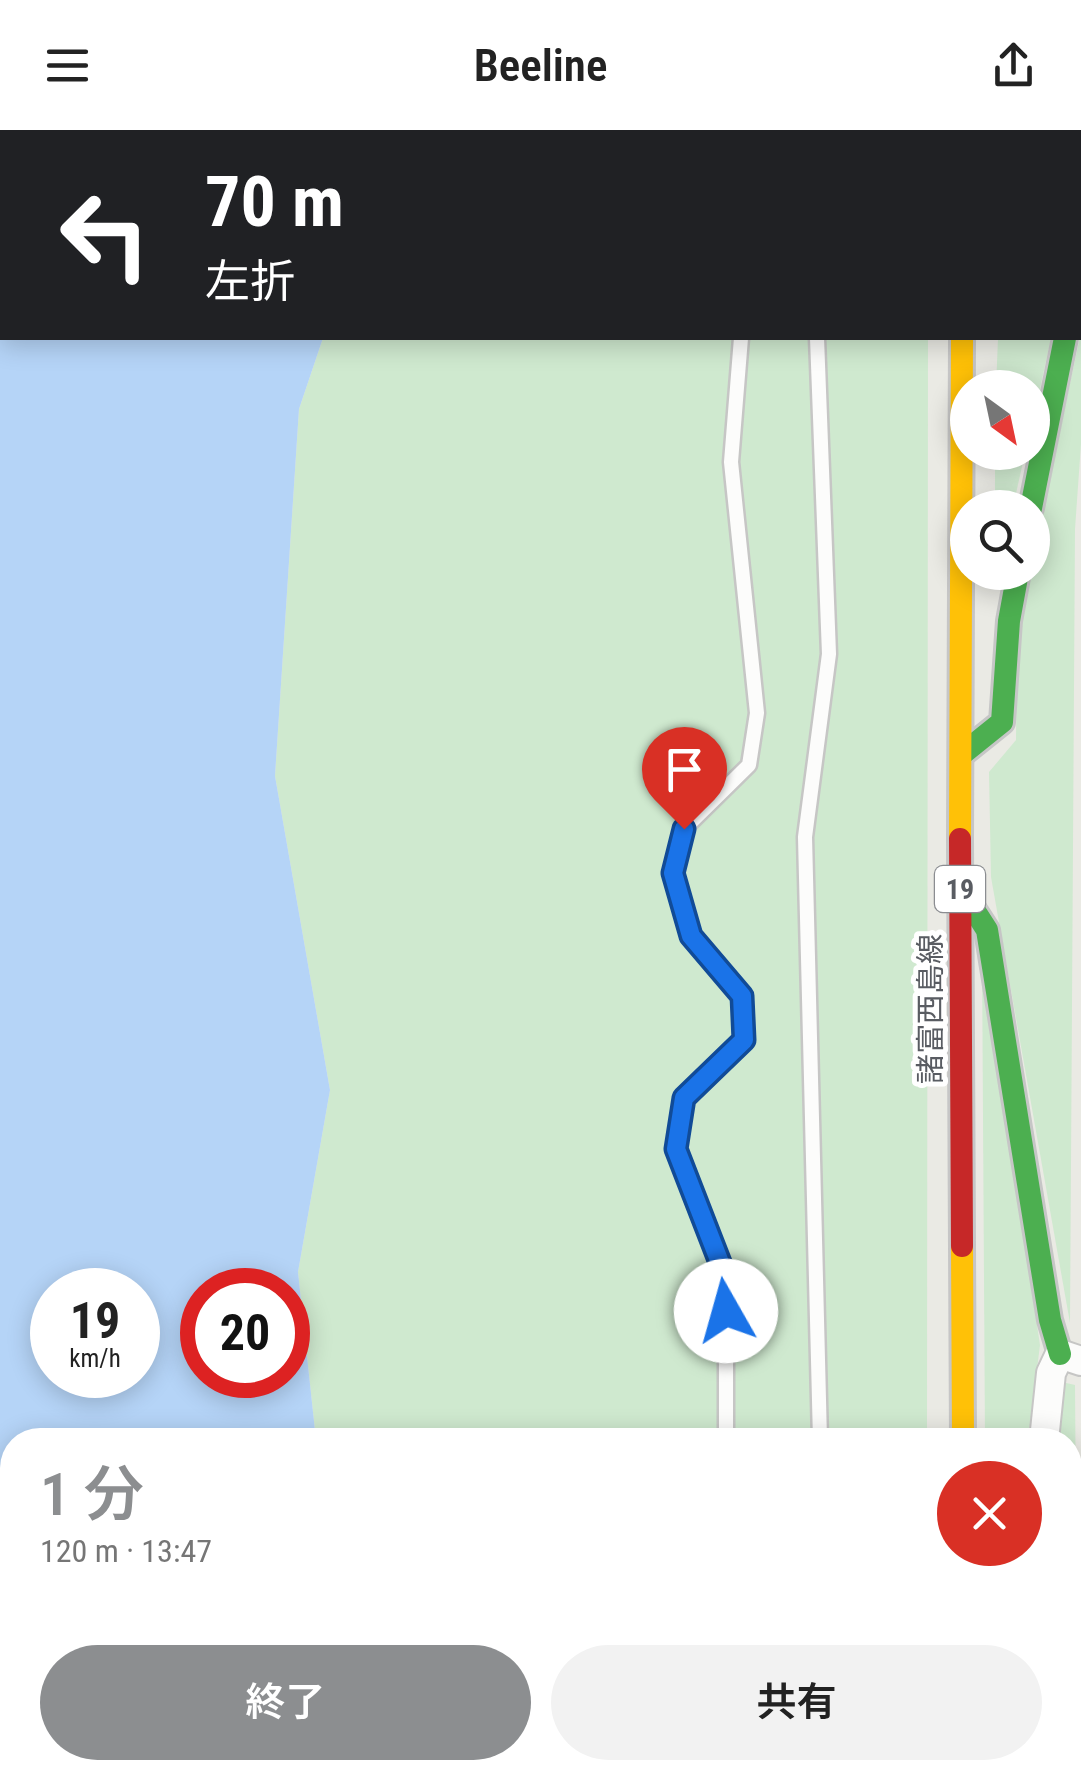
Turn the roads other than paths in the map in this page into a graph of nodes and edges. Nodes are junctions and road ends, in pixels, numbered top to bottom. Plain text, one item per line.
1 (741, 340) edge
2 (817, 340) edge
3 (962, 340) edge
4 (1065, 340) edge
5 (1035, 490) edge
6 (1015, 590) edge
7 (961, 755) junction
8 (960, 888) junction
9 (1071, 1358) edge
10 (726, 1428) edge
11 (820, 1428) edge
12 (964, 1428) edge
13 (1045, 1428) edge

1 - 10 lane
2 - 11 lane
3 - 7 main road, 諸富西島線 / 19
4 - 5 main road
6 - 7 main road
7 - 8 main road, 諸富西島線 / 19
8 - 9 main road
8 - 12 main road, 諸富西島線 / 19
9 - 13 street

